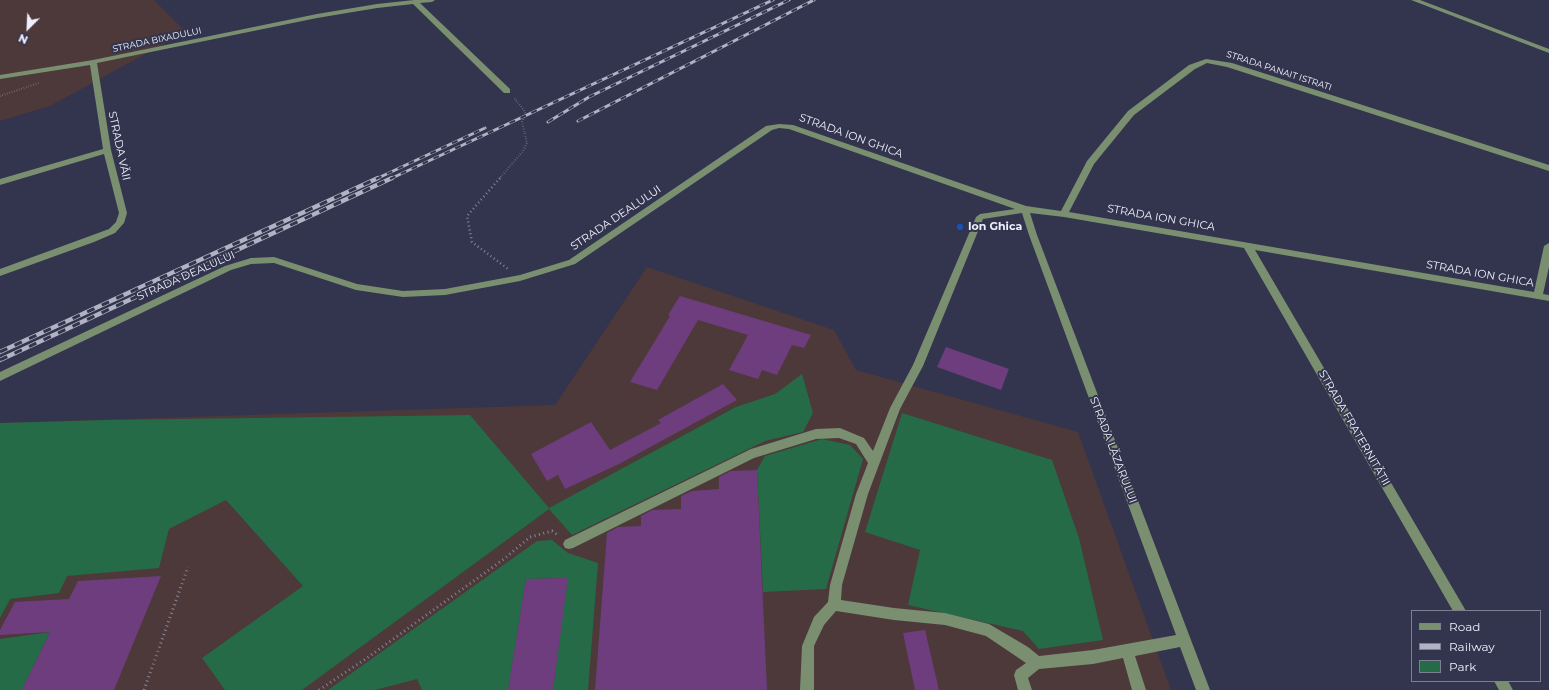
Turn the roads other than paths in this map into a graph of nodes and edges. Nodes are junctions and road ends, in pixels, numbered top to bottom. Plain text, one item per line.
1 (432, 0) edge
2 (1414, 0) edge
3 (414, 2) junction
4 (1549, 52) edge
5 (93, 62) junction
6 (0, 77) edge
7 (507, 91) road end
8 (779, 126) joint
9 (107, 150) junction
10 (1549, 168) edge
11 (0, 182) edge
12 (1026, 209) junction
13 (1064, 214) junction
14 (1247, 245) junction
15 (1549, 246) edge
16 (0, 273) edge
17 (1538, 296) junction
18 (1549, 298) edge
19 (0, 377) edge
20 (874, 462) junction
21 (569, 544) road end
22 (834, 605) junction
23 (1459, 610) edge
24 (1184, 640) junction
25 (1127, 650) junction
26 (1036, 664) junction
27 (807, 690) edge
28 (1025, 690) edge
29 (1139, 690) edge
30 (1203, 690) edge

1 - 3 street, STRADA BIXADULUI
2 - 4 street
3 - 5 street, STRADA BIXADULUI
3 - 7 street
5 - 6 street, STRADA BIXADULUI
5 - 9 street, STRADA VĂII
8 - 12 street, STRADA ION GHICA
8 - 19 street, STRADA DEALULUI
9 - 11 street
9 - 16 street, STRADA VĂII
10 - 13 street, STRADA PANAIT ISTRATI
12 - 13 street, STRADA ION GHICA
12 - 20 street
12 - 24 street, STRADA LĂZARULUI
13 - 14 street, STRADA ION GHICA
14 - 17 street, STRADA ION GHICA
14 - 23 street, STRADA FRATERNITĂȚII
15 - 17 street
17 - 18 street, STRADA ION GHICA
20 - 21 street
20 - 22 street
22 - 26 street
22 - 27 street
24 - 25 street
24 - 30 street, STRADA LĂZARULUI
25 - 26 street
25 - 29 street
26 - 28 street

